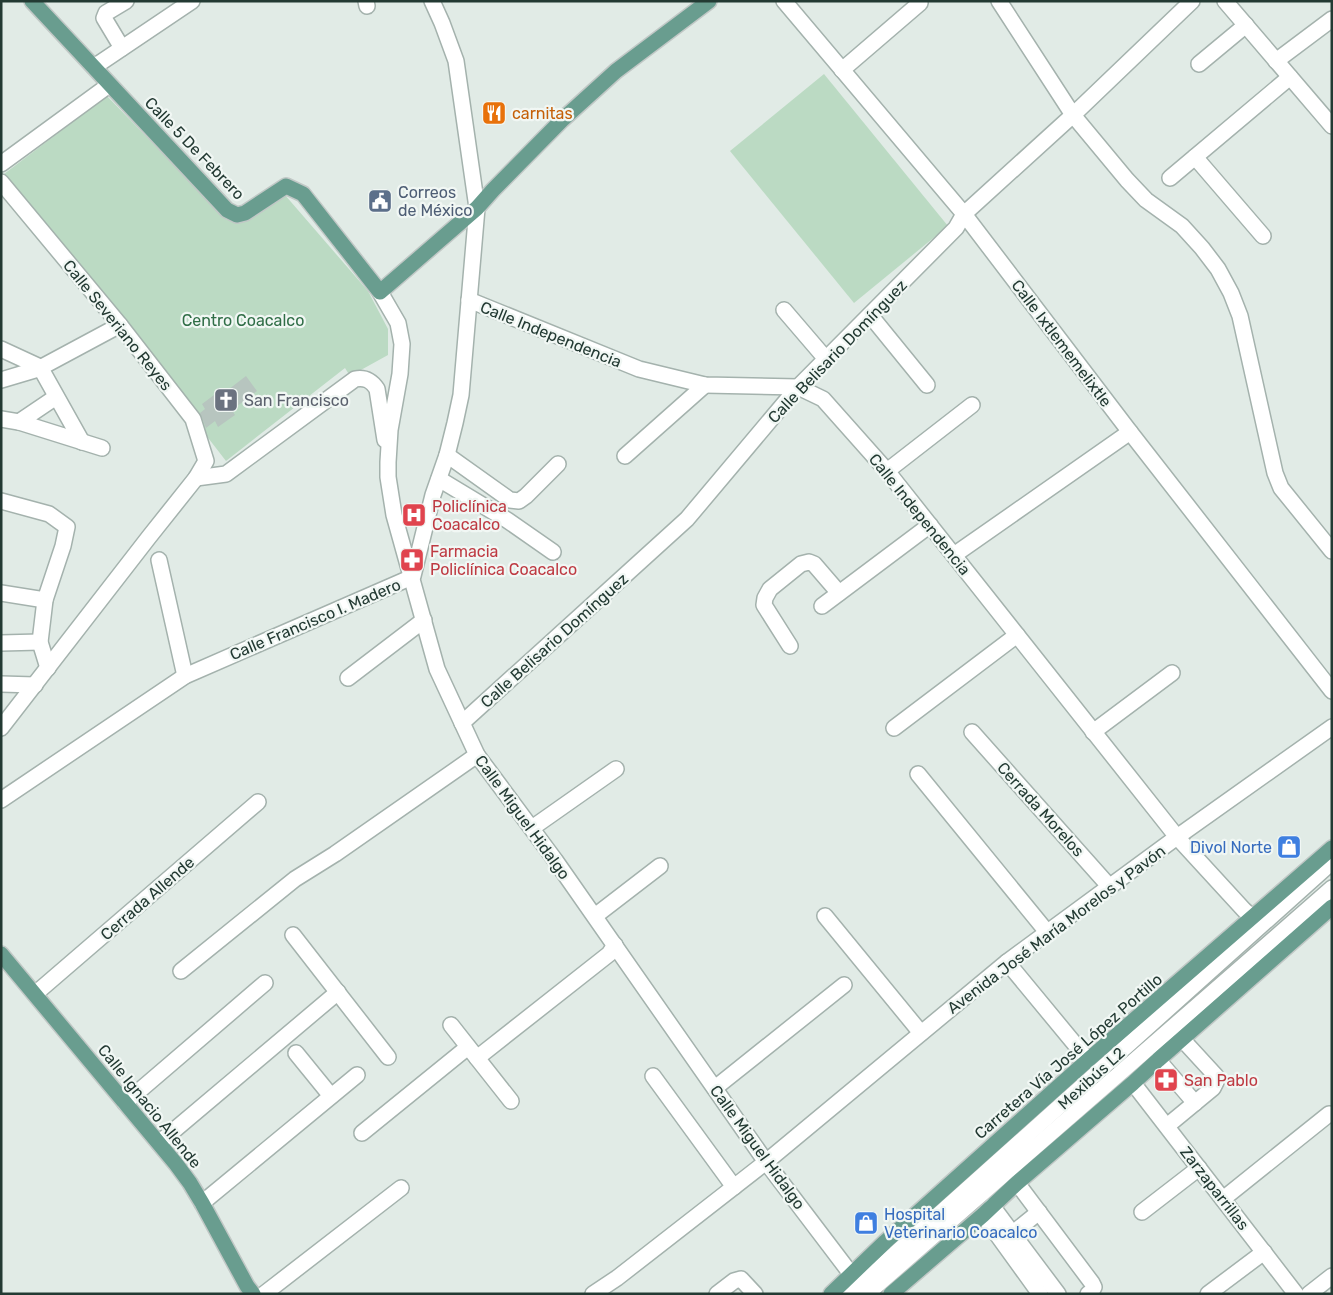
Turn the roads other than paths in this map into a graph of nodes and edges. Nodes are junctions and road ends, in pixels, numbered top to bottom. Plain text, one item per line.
1 (32, 1) edge
2 (126, 1) edge
3 (192, 1) edge
4 (432, 1) edge
5 (709, 1) edge
6 (784, 1) edge
7 (999, 1) edge
8 (1192, 1) edge
9 (1225, 1) edge
10 (920, 3) dead end
11 (1332, 19) edge
12 (1246, 25) junction
13 (122, 48) junction
14 (1276, 61) junction
15 (1199, 64) dead end
16 (94, 66) junction
17 (842, 70) junction
18 (1290, 77) junction
19 (109, 85) junction
20 (1073, 115) junction
21 (1332, 126) edge
22 (1195, 157) junction
23 (1, 164) edge
24 (1170, 178) dead end
25 (1, 182) edge
26 (477, 208) junction
27 (964, 214) junction
28 (1263, 236) dead end
29 (380, 292) junction
30 (469, 300) junction
31 (784, 310) dead end
32 (870, 315) junction
33 (120, 325) junction
34 (1, 349) edge
35 (826, 359) junction
36 (40, 367) junction
37 (1, 380) edge
38 (705, 385) junction
39 (927, 385) dead end
40 (798, 387) junction
41 (56, 397) junction
42 (972, 405) dead end
43 (1, 419) edge
44 (18, 422) junction
45 (1130, 432) junction
46 (82, 442) junction
47 (102, 448) dead end
48 (447, 455) junction
49 (625, 456) dead end
50 (388, 461) junction
51 (558, 464) dead end
52 (887, 471) junction
53 (196, 478) junction
54 (438, 479) junction
55 (1, 501) edge
56 (930, 525) junction
57 (1332, 551) edge
58 (553, 552) dead end
59 (954, 555) junction
60 (160, 560) dead end
61 (412, 577) junction
62 (1, 593) edge
63 (839, 593) junction
64 (45, 600) junction
65 (822, 606) dead end
66 (424, 620) junction
67 (1017, 635) junction
68 (40, 642) junction
69 (1, 643) edge
70 (790, 646) dead end
71 (48, 668) junction
72 (1172, 673) dead end
73 (185, 676) junction
74 (348, 678) dead end
75 (1, 684) edge
76 (35, 684) junction
77 (1332, 691) edge
78 (462, 723) junction
79 (1332, 727) edge
80 (1, 728) edge
81 (894, 728) dead end
82 (972, 732) dead end
83 (1093, 732) junction
84 (477, 756) junction
85 (616, 769) dead end
86 (918, 774) dead end
87 (1, 800) edge
88 (258, 802) dead end
89 (532, 828) junction
90 (1177, 837) junction
91 (1332, 848) edge
92 (1332, 862) edge
93 (660, 866) dead end
94 (1109, 886) junction
95 (1332, 888) edge
96 (1332, 907) edge
97 (595, 916) junction
98 (825, 916) dead end
99 (1253, 918) junction
100 (1047, 932) junction
101 (293, 935) dead end
102 (615, 945) junction
103 (1, 954) edge
104 (1007, 962) junction
105 (181, 972) dead end
106 (265, 983) dead end
107 (844, 985) dead end
108 (338, 992) junction
109 (35, 994) junction
110 (451, 1025) dead end
111 (921, 1034) junction
112 (1182, 1039) junction
113 (296, 1053) dead end
114 (473, 1053) junction
115 (388, 1057) dead end
116 (1088, 1060) junction
117 (1158, 1060) junction
118 (357, 1075) dead end
119 (653, 1076) dead end
120 (1133, 1083) junction
121 (715, 1088) junction
122 (332, 1096) junction
123 (511, 1100) dead end
124 (125, 1103) junction
125 (1195, 1103) junction
126 (1329, 1114) dead end
127 (1167, 1126) junction
128 (362, 1133) dead end
129 (159, 1143) junction
130 (766, 1162) junction
131 (1199, 1168) junction
132 (1017, 1183) junction
133 (734, 1187) junction
134 (401, 1188) dead end
135 (1223, 1199) junction
136 (202, 1203) junction
137 (987, 1210) junction
138 (1039, 1212) junction
139 (1142, 1212) dead end
140 (1013, 1233) junction
141 (1264, 1252) junction
142 (851, 1274) junction
143 (1332, 1276) edge
144 (253, 1294) edge
145 (264, 1294) edge
146 (593, 1294) edge
147 (717, 1294) edge
148 (755, 1294) edge
149 (830, 1294) edge
150 (850, 1294) edge
151 (867, 1294) edge
152 (891, 1294) edge
153 (1040, 1294) edge
154 (1058, 1294) edge
155 (1088, 1294) edge
156 (1208, 1294) edge
157 (1296, 1294) edge
158 (1309, 1294) edge

1 - 16 main road, Calle 5 De Febrero
2 - 13 street
3 - 13 street
4 - 26 street, Calle Francisco I. Madero
5 - 26 main road
6 - 17 street, Calle Ixtlememelixtle
7 - 20 street
8 - 20 street, Calle Belisario Domínguez
9 - 12 street
10 - 17 street
11 - 14 street
12 - 14 street
12 - 15 street
13 - 16 street
14 - 18 street
16 - 19 main road, Calle 5 De Febrero
17 - 27 street, Calle Ixtlememelixtle
18 - 21 street
18 - 22 street
19 - 23 street
19 - 29 main road, Calle 5 De Febrero
20 - 27 street, Calle Belisario Domínguez
20 - 57 street
22 - 24 street
22 - 28 street
25 - 33 street, Calle Severiano Reyes
26 - 29 main road
26 - 30 street, Calle Francisco I. Madero
27 - 32 street, Calle Belisario Domínguez
27 - 45 street, Calle Ixtlememelixtle
29 - 50 street, Calle Miguel Hidalgo
30 - 38 street, Calle Independencia
30 - 48 street, Calle Francisco I. Madero
31 - 35 street
32 - 35 street, Calle Belisario Domínguez
32 - 39 street
33 - 36 street
33 - 53 street, Calle Severiano Reyes
34 - 36 street
35 - 40 street, Calle Belisario Domínguez
36 - 37 street
36 - 41 street
38 - 40 street, Calle Independencia
38 - 49 street
40 - 52 street, Calle Independencia
40 - 78 street, Calle Belisario Domínguez
41 - 44 street
41 - 46 street
42 - 52 street
43 - 44 street
44 - 46 street
45 - 59 street
45 - 77 street, Calle Ixtlememelixtle
46 - 47 street
48 - 51 street
48 - 54 street, Calle Francisco I. Madero
50 - 53 street
50 - 61 street, Calle Miguel Hidalgo
52 - 56 street, Calle Independencia
53 - 71 street, Calle Severiano Reyes
54 - 58 street
54 - 61 street, Calle Francisco I. Madero
55 - 64 street
56 - 59 street, Calle Independencia
56 - 63 street
59 - 67 street, Calle Independencia
60 - 73 street
61 - 66 street, Calle Miguel Hidalgo
61 - 73 street, Calle Francisco I. Madero
62 - 64 street
63 - 65 street
63 - 70 street
64 - 68 street
66 - 74 street
66 - 78 street, Calle Miguel Hidalgo
67 - 81 street
67 - 83 street, Calle Independencia
68 - 69 street
68 - 71 street
71 - 76 street, Calle Severiano Reyes
72 - 83 street
73 - 87 street, Calle Francisco I. Madero
75 - 76 street
76 - 80 street, Calle Severiano Reyes
78 - 84 street, Calle Miguel Hidalgo
79 - 90 street, Avenida José María Morelos y Pavón
82 - 94 street, Cerrada Morelos
83 - 90 street, Calle Independencia
84 - 89 street, Calle Miguel Hidalgo
84 - 105 street
85 - 89 street
86 - 100 street
88 - 109 street, Cerrada Allende
89 - 97 street, Calle Miguel Hidalgo
90 - 94 street, Avenida José María Morelos y Pavón
90 - 99 street, Calle Independencia
91 - 99 main road, Carretera Vía José López Portillo
92 - 150 street, Mexibús L2
93 - 97 street
94 - 100 street, Avenida José María Morelos y Pavón
95 - 151 street, Mexibús L2
96 - 112 main road
97 - 102 street, Calle Miguel Hidalgo
98 - 111 street
99 - 116 main road, Carretera Vía José López Portillo
100 - 104 street, Avenida José María Morelos y Pavón
101 - 108 street
102 - 114 street
102 - 121 street, Calle Miguel Hidalgo
103 - 109 main road, Calle Ignacio Allende
104 - 111 street, Avenida José María Morelos y Pavón
104 - 116 street
106 - 124 street
107 - 121 street
108 - 115 street
108 - 129 street
109 - 124 main road, Calle Ignacio Allende
110 - 114 street
111 - 130 street, Avenida José María Morelos y Pavón
112 - 117 main road
112 - 125 street
113 - 122 street
114 - 123 street
114 - 128 street
116 - 142 main road, Carretera Vía José López Portillo
117 - 120 main road
117 - 125 street
118 - 122 street
119 - 133 street
120 - 127 street, Zarzaparrillas
120 - 132 main road
121 - 130 street, Calle Miguel Hidalgo
122 - 136 street
124 - 129 main road, Calle Ignacio Allende
125 - 127 street
126 - 135 street
127 - 131 street, Zarzaparrillas
129 - 136 main road, Calle Ignacio Allende
130 - 133 street
130 - 142 street, Calle Miguel Hidalgo
131 - 135 street, Zarzaparrillas
131 - 139 street
132 - 137 main road
132 - 138 street
133 - 146 street
134 - 145 street
135 - 141 street, Zarzaparrillas
136 - 144 main road, Calle Ignacio Allende
137 - 140 street
137 - 152 main road
137 - 153 street
138 - 140 street
138 - 155 street
140 - 154 street
141 - 156 street
141 - 157 street, Zarzaparrillas
142 - 149 main road, Carretera Vía José López Portillo
143 - 158 street
147 - 148 street

